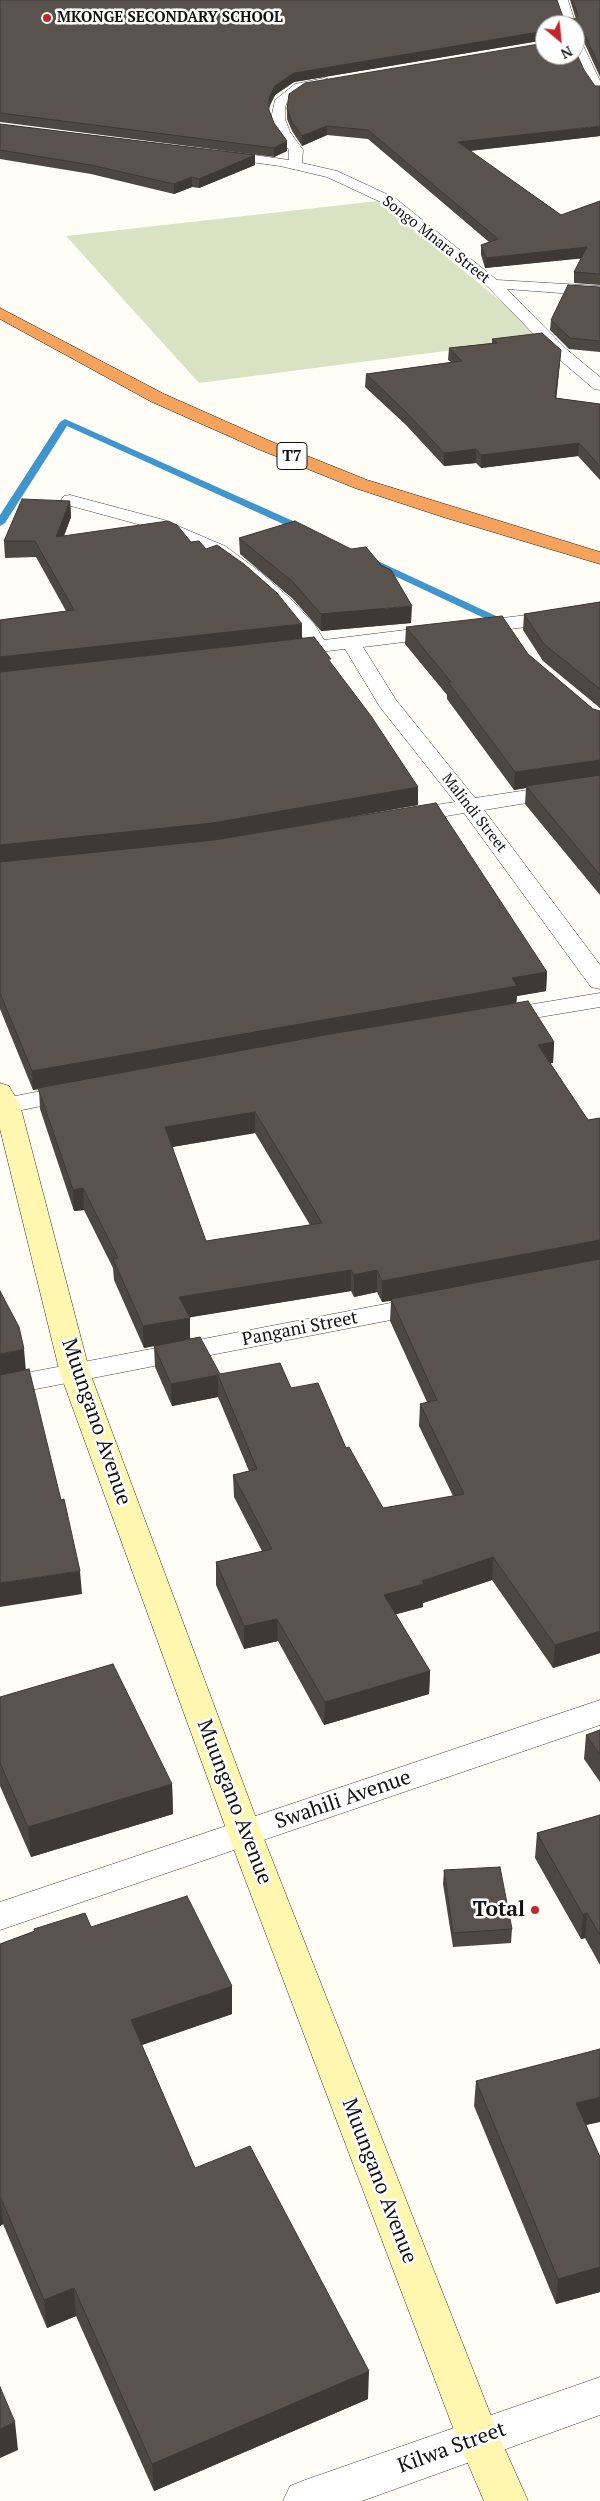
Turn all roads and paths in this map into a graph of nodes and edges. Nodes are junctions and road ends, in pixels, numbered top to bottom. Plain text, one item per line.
1 (562, 0) edge
2 (567, 15) edge
3 (585, 64) edge
4 (339, 80) edge
5 (600, 90) edge
6 (204, 152) edge
7 (295, 165) junction
8 (493, 284) junction
9 (597, 289) edge
10 (0, 313) edge
11 (600, 385) edge
12 (70, 500) edge
13 (600, 558) edge
14 (600, 612) edge
15 (351, 642) junction
16 (317, 646) junction
17 (268, 652) edge
18 (600, 785) edge
19 (469, 805) junction
20 (381, 820) edge
21 (600, 982) edge
22 (600, 1000) edge
23 (472, 1022) edge
24 (103, 1087) edge
25 (4, 1098) edge
26 (455, 1300) edge
27 (75, 1373) junction
28 (0, 1387) edge
29 (600, 1712) edge
30 (245, 1834) junction
31 (0, 1916) edge
32 (600, 2396) edge
33 (478, 2438) junction
34 (305, 2501) edge
35 (506, 2501) edge

1 - 2 street
3 - 5 street
4 - 7 street
6 - 7 street, Songo Mnara Street
7 - 8 street, Songo Mnara Street
8 - 9 street
8 - 11 street, Songo Mnara Street
10 - 13 highway, T7
12 - 16 street
14 - 15 street
15 - 16 street
15 - 19 street, Malindi Street
16 - 17 street
18 - 19 street
19 - 20 street
19 - 21 street, Malindi Street
22 - 23 street
24 - 25 street
25 - 27 main road, Muungano Avenue
26 - 27 street, Pangani Street
27 - 28 street, Pangani Street
27 - 30 main road, Muungano Avenue
29 - 30 street, Swahili Avenue
30 - 31 street, Swahili Avenue
30 - 33 main road, Muungano Avenue
32 - 33 street, Kilwa Street
33 - 34 street, Kilwa Street
33 - 35 main road, Muungano Avenue

